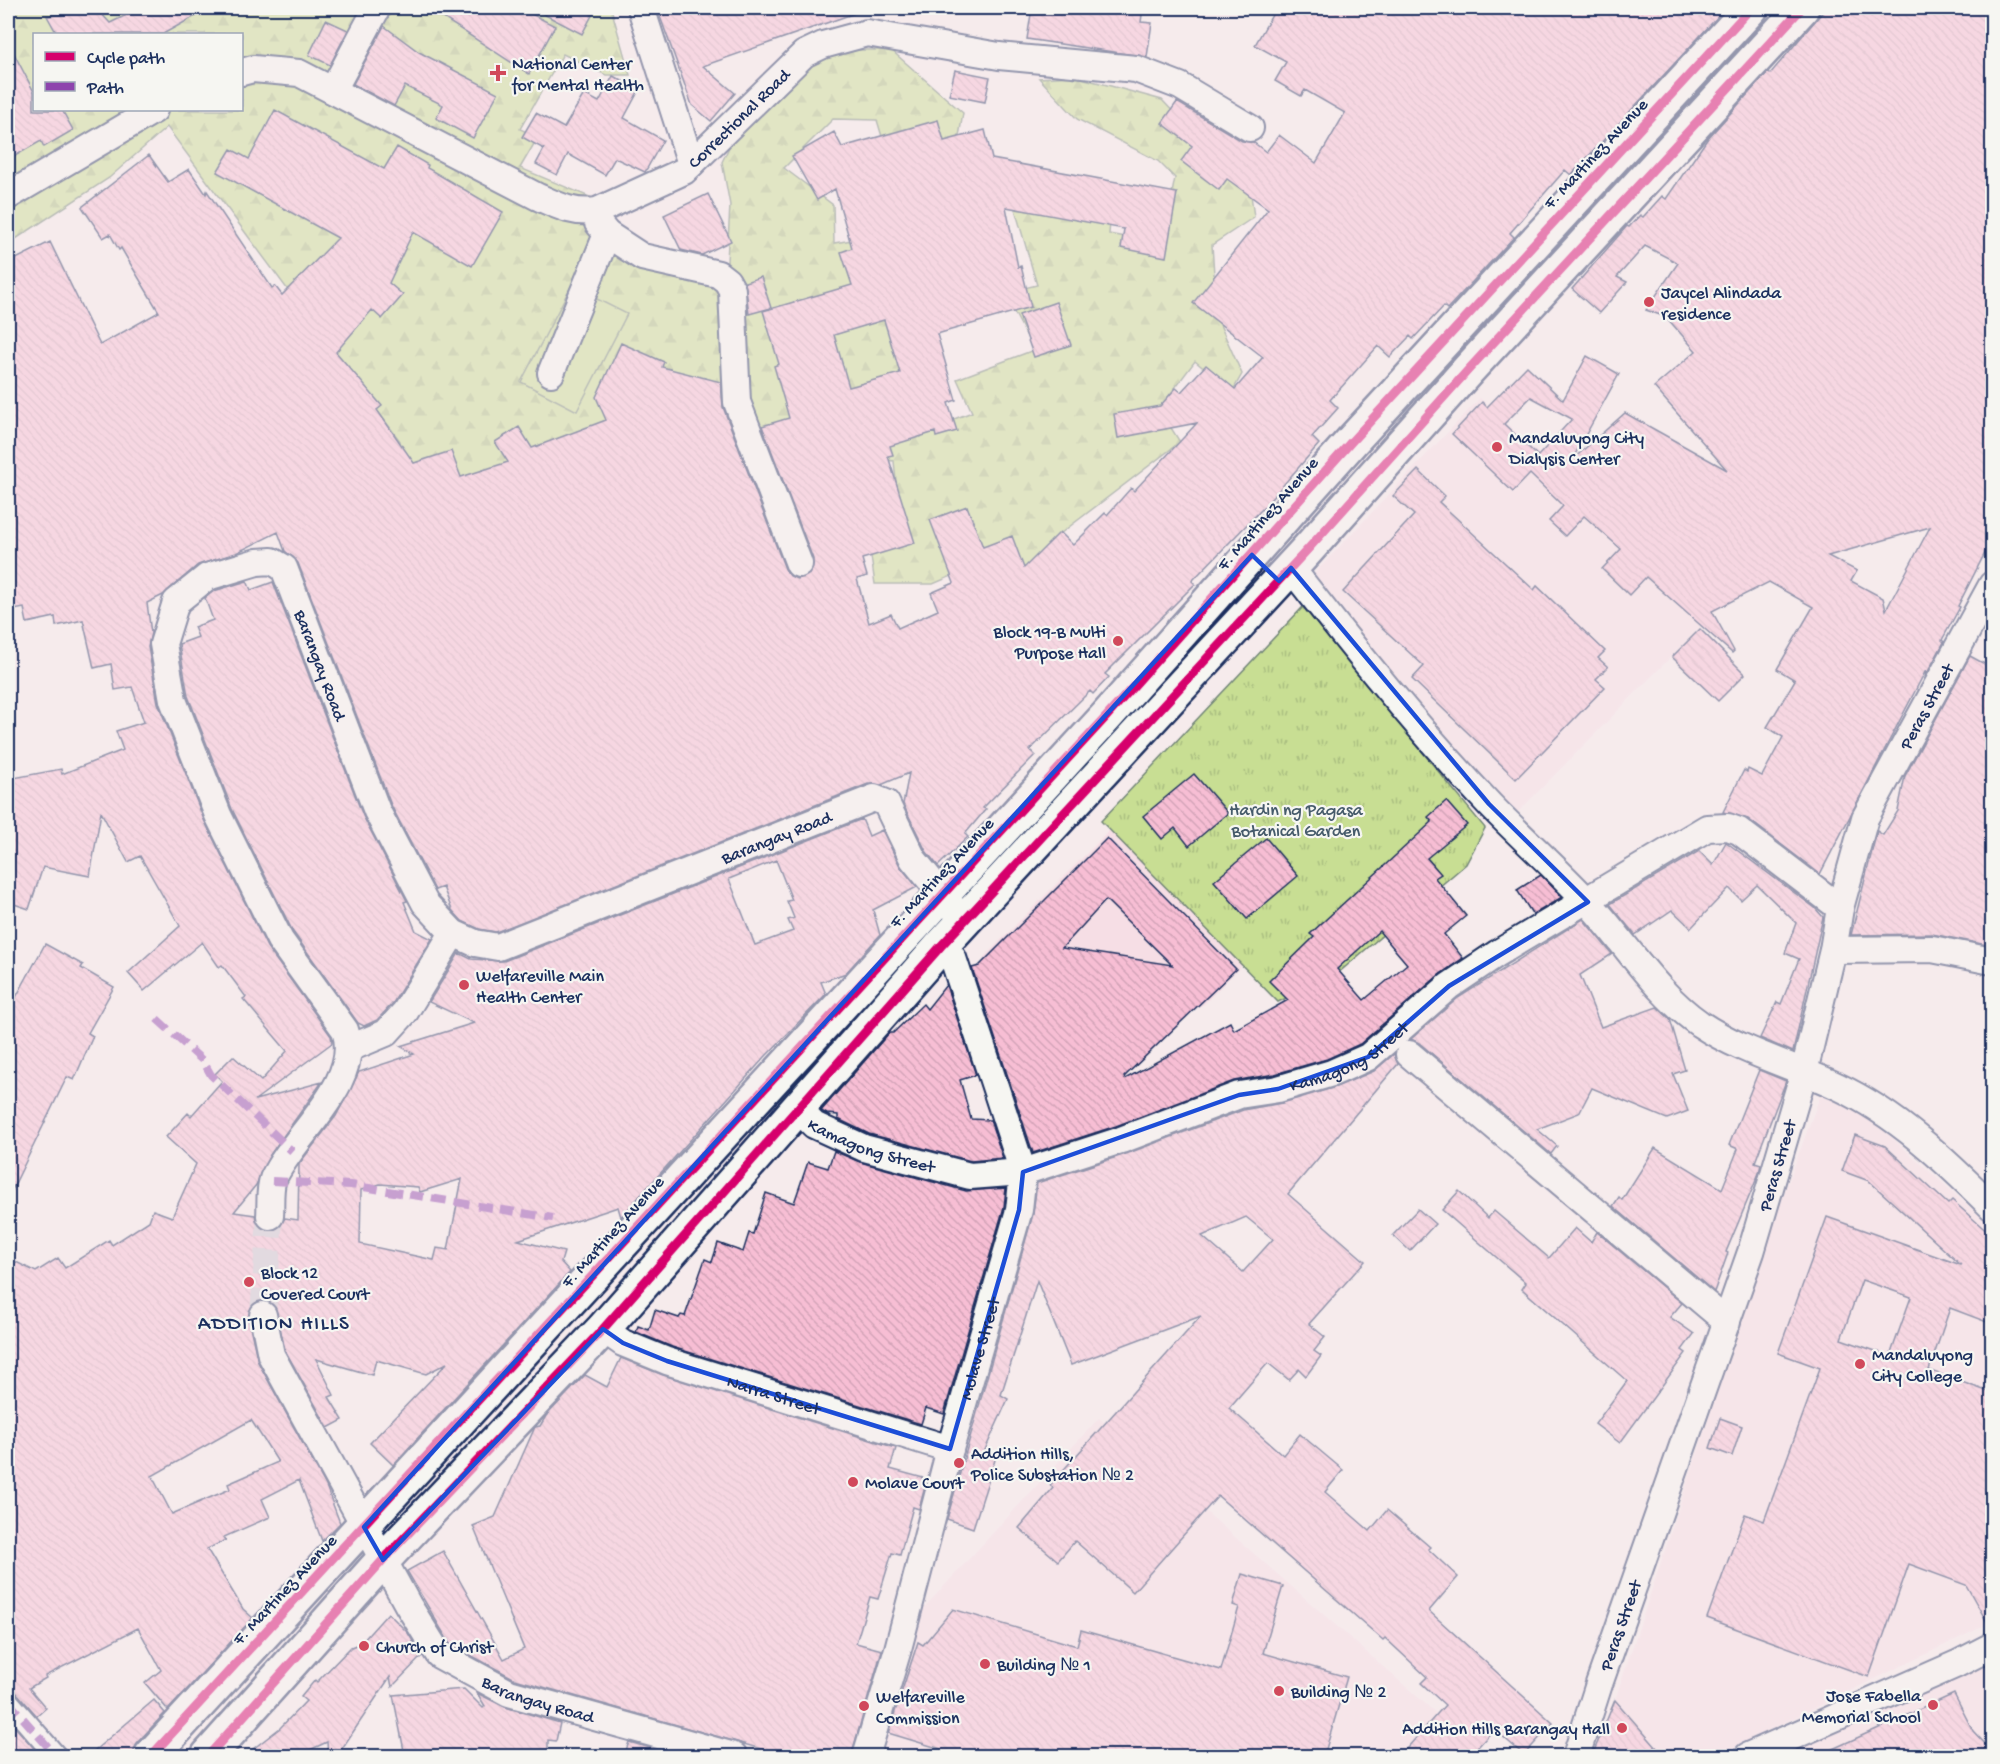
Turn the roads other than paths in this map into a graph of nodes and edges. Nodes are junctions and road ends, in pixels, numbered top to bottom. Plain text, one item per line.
1 (377, 8) edge
2 (641, 8) edge
3 (1752, 8) edge
4 (1802, 8) edge
5 (243, 72) edge
6 (333, 90) junction
7 (152, 111) edge
8 (1250, 128) dead end
9 (691, 164) junction
10 (8, 196) edge
11 (588, 212) junction
12 (607, 234) junction
13 (551, 373) dead end
14 (1252, 555) junction
15 (799, 564) dead end
16 (1285, 574) junction
17 (1992, 585) edge
18 (942, 895) junction
19 (1588, 902) junction
20 (1840, 908) junction
21 (964, 921) junction
22 (453, 933) junction
23 (941, 946) junction
24 (1833, 950) junction
25 (1992, 961) edge
26 (350, 1048) junction
27 (1409, 1054) dead end
28 (1804, 1072) junction
29 (798, 1109) junction
30 (1023, 1172) junction
31 (1992, 1207) edge
32 (270, 1216) tunnel mouth
33 (262, 1315) tunnel mouth
34 (1727, 1322) junction
35 (603, 1329) junction
36 (950, 1449) junction
37 (364, 1527) junction
38 (383, 1560) junction
39 (1992, 1646) edge
40 (8, 1701) edge
41 (56, 1756) edge
42 (151, 1756) edge
43 (208, 1756) edge
44 (734, 1756) edge
45 (866, 1756) edge
46 (1576, 1756) edge
47 (1748, 1756) edge

1 - 6 street
2 - 9 street
3 - 14 main road, F. Martinez Avenue
4 - 16 main road
5 - 6 street
6 - 11 street
7 - 10 street
8 - 9 street, Correctional Road
9 - 11 street, Correctional Road
11 - 12 street
12 - 13 street
12 - 15 street
14 - 16 main road
14 - 18 main road, F. Martinez Avenue
16 - 19 street
16 - 21 main road
17 - 20 street, Peras Street
18 - 21 street, Barangay Road
18 - 22 street, Barangay Road
18 - 37 main road, F. Martinez Avenue
19 - 20 street, Kamagong Street
19 - 28 street
19 - 30 street, Kamagong Street
20 - 24 street, Peras Street
21 - 23 main road
22 - 26 street
22 - 26 street, Barangay Road
23 - 29 main road
23 - 30 street, Molave Street
24 - 25 street
24 - 28 street, Peras Street
26 - 32 street
27 - 34 street
28 - 31 street
28 - 34 street, Peras Street
29 - 30 street, Kamagong Street
29 - 35 main road
30 - 36 street, Molave Street
33 - 37 street, Barangay Road
34 - 46 street, Peras Street
35 - 36 street, Narra Street
35 - 38 main road
36 - 45 street, Molave Street
37 - 38 street, Barangay Road
37 - 42 main road, F. Martinez Avenue
38 - 43 main road
38 - 44 street, Barangay Road
39 - 47 street
40 - 41 street

